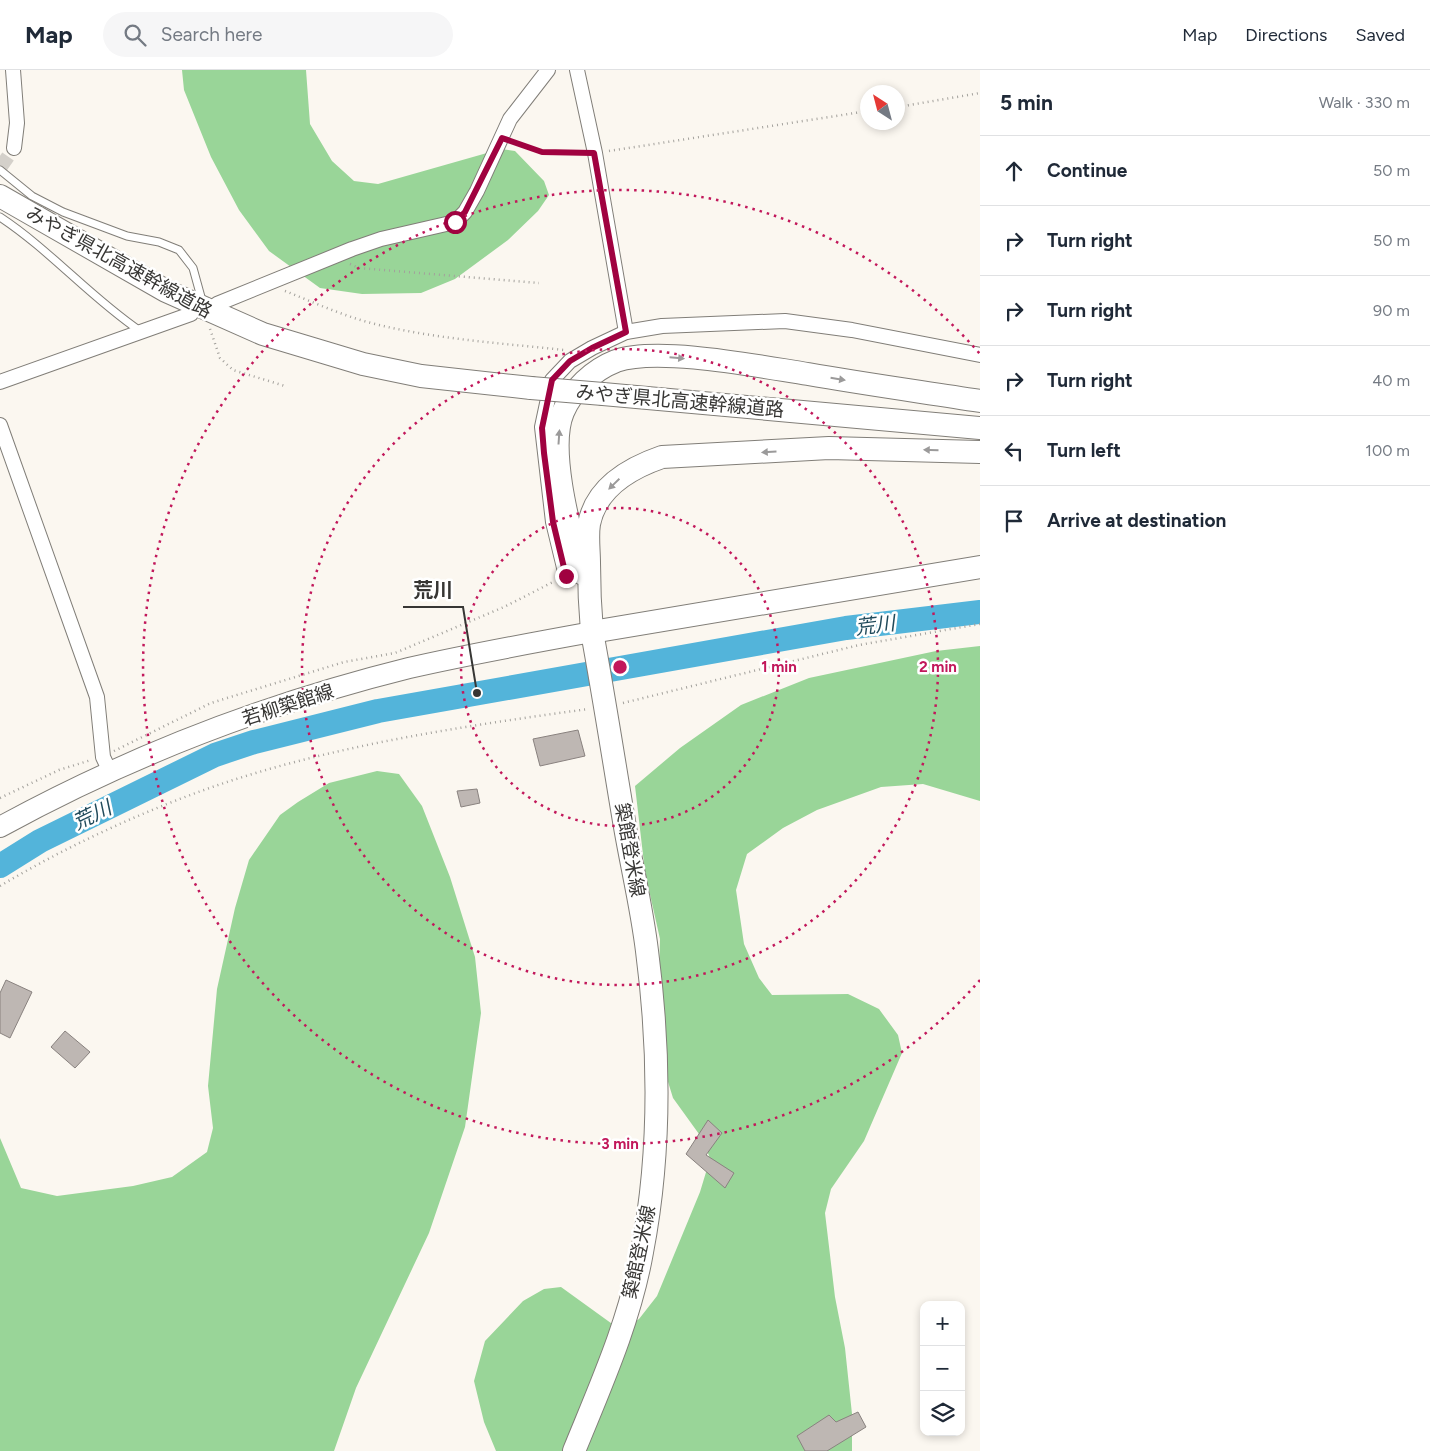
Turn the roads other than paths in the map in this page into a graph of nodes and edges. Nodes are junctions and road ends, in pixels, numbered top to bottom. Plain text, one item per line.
1 (12, 70) edge
2 (548, 70) edge
3 (577, 70) edge
4 (14, 148) tunnel mouth
5 (0, 170) edge
6 (0, 196) edge
7 (0, 217) edge
8 (201, 297) dead end
9 (217, 304) dead end
10 (191, 314) dead end
11 (140, 331) junction
12 (626, 332) junction
13 (980, 355) edge
14 (0, 382) edge
15 (980, 401) edge
16 (0, 425) edge
17 (980, 428) edge
18 (980, 452) edge
19 (980, 567) edge
20 (566, 576) dead end
21 (589, 605) junction
22 (593, 641) junction
23 (110, 772) junction
24 (0, 827) edge
25 (574, 1451) edge

1 - 4 street
2 - 9 street
3 - 12 street
5 - 8 lane
6 - 17 main road, みやぎ県北高速幹線道路, bridge
7 - 11 lane
10 - 11 street
11 - 14 street
12 - 13 street
12 - 20 street
21 -> 15 main road
16 - 23 street
18 -> 21 main road
19 - 22 main road
21 - 22 main road, 築館登米線
22 - 23 main road, 若柳築館線
22 - 25 main road, 築館登米線
23 - 24 main road, 若柳築館線

